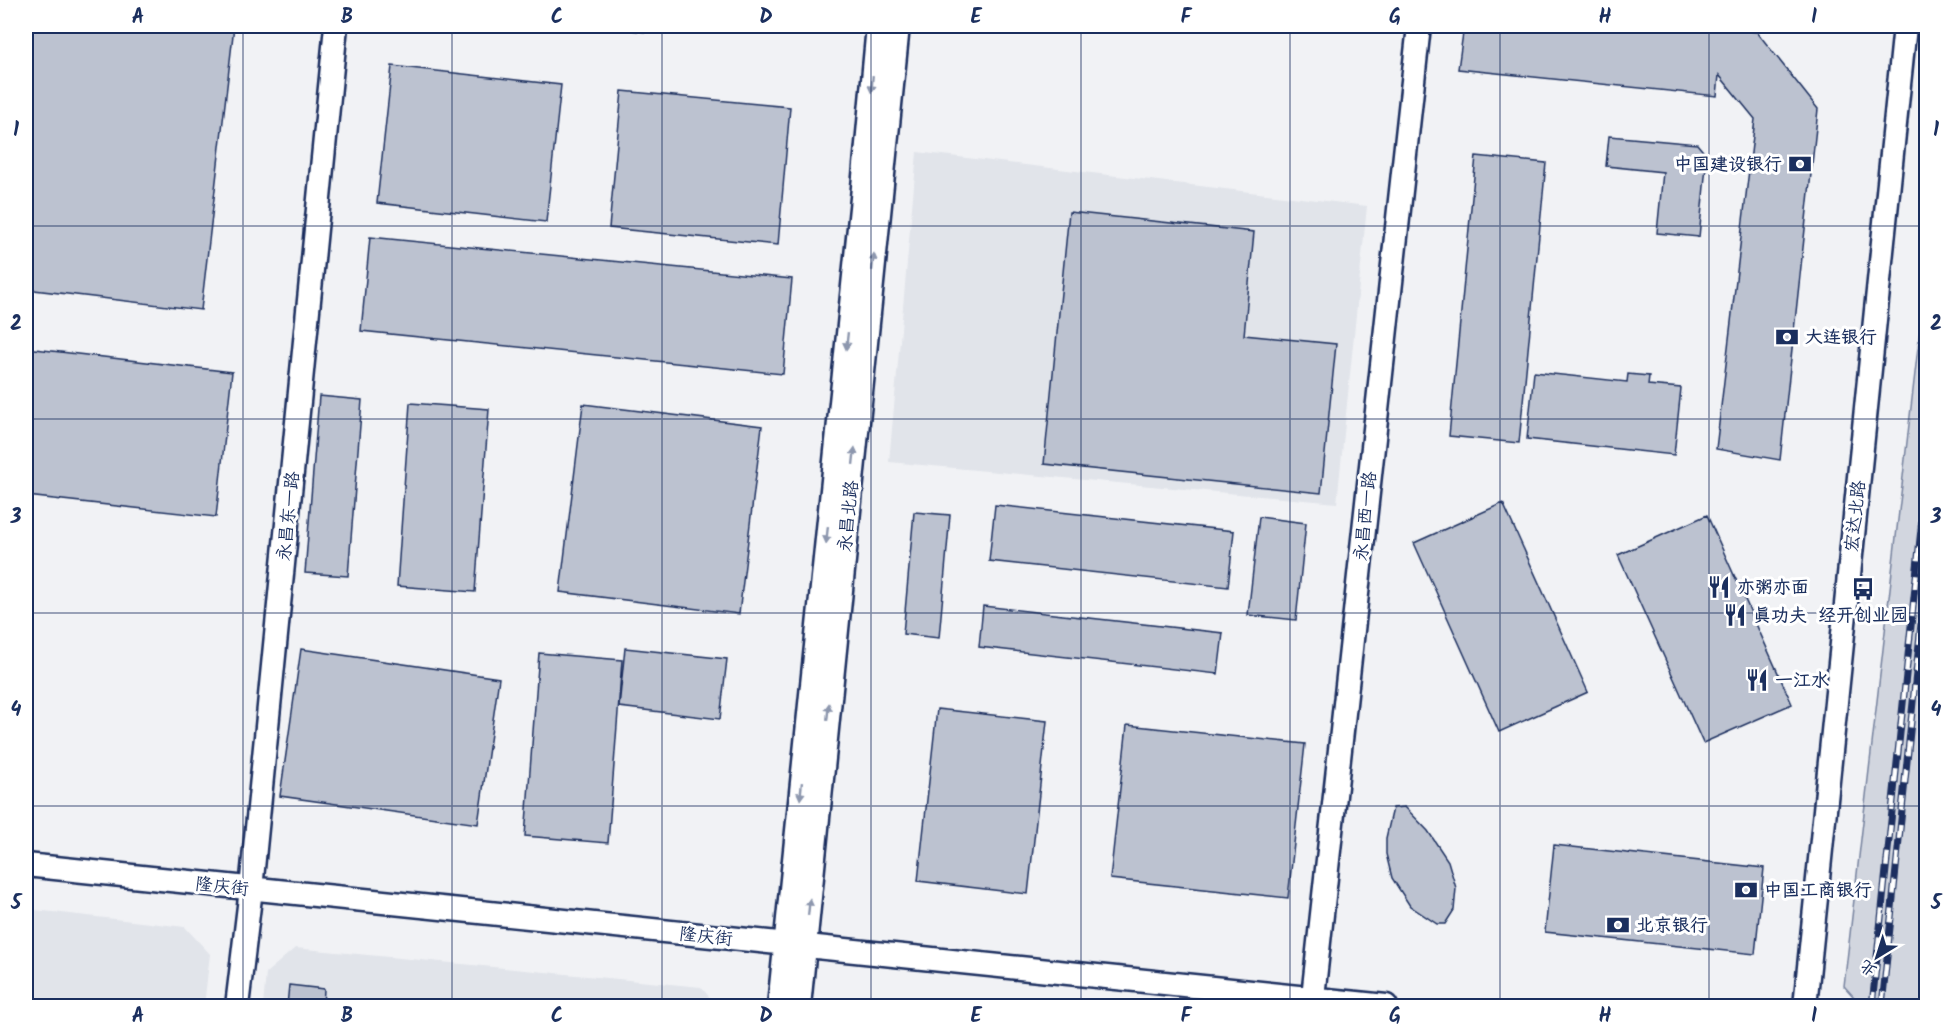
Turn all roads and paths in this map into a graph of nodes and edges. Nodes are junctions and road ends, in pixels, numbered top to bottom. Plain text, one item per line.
1 (336, 26) edge
2 (878, 26) edge
3 (898, 26) edge
4 (1419, 26) edge
5 (1905, 26) edge
6 (26, 865) edge
7 (251, 889) junction
8 (795, 945) junction
9 (1312, 1003) edge
10 (237, 1006) edge
11 (779, 1006) edge
12 (799, 1006) edge
13 (1386, 1006) edge
14 (1805, 1006) edge

1 - 7 street, 永昌东一路
2 -> 8 street, 永昌北路
8 -> 3 street, 永昌北路
4 - 9 street, 永昌西一路
5 - 14 street, 宏达北路
6 - 7 street, 隆庆街
7 - 8 street, 隆庆街
7 - 10 street, 永昌东一路
8 - 9 street, 隆庆街
8 - 11 street, 永昌北路
8 - 12 street, 永昌北路
9 - 13 street, 隆庆街

